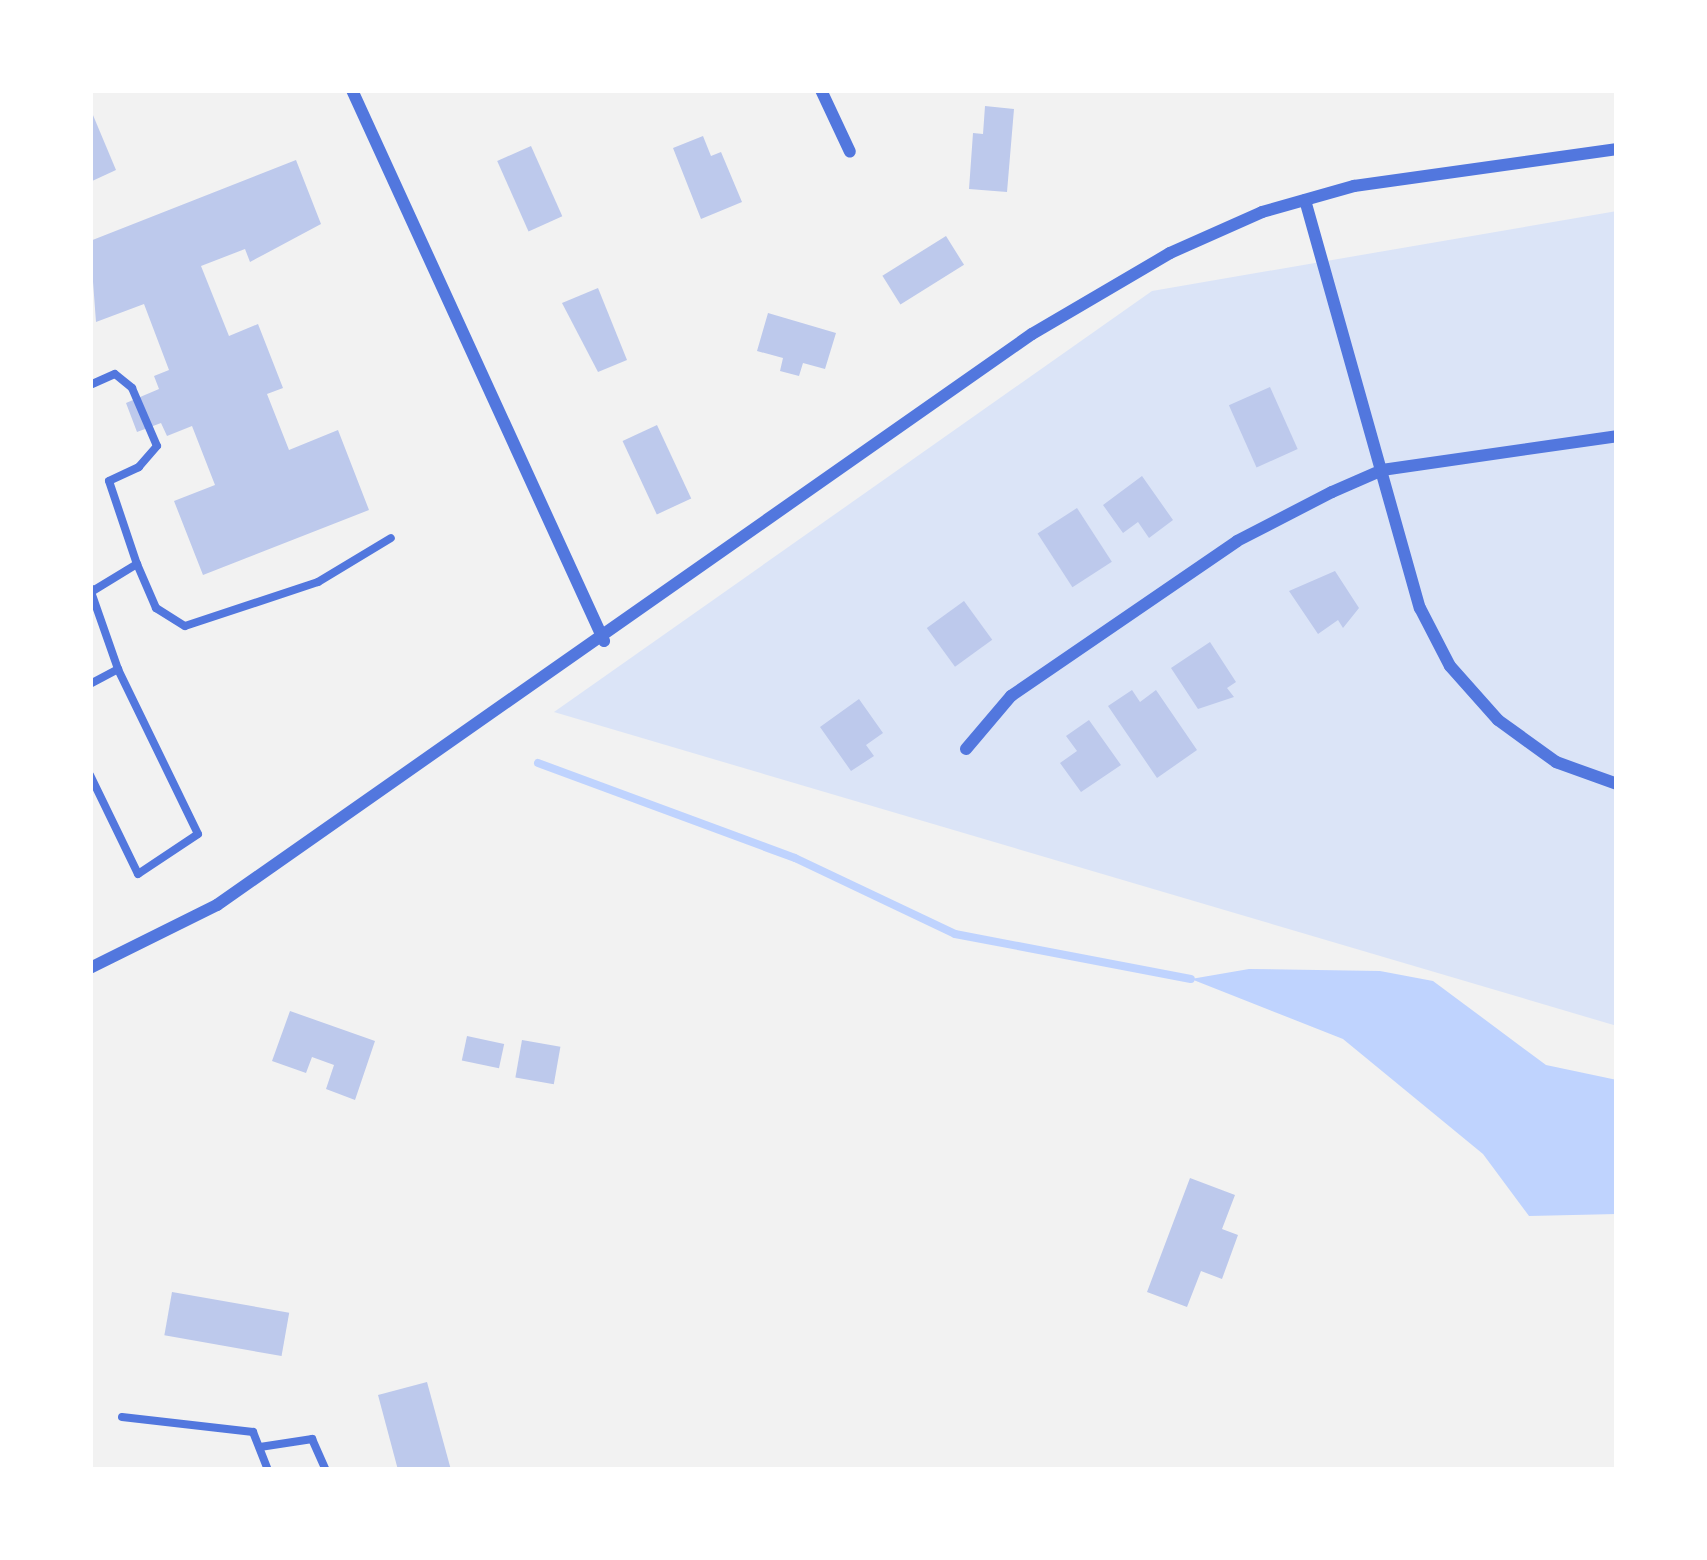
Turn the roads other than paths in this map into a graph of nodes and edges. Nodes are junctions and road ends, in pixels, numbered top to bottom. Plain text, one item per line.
1 (352, 90) edge
2 (821, 90) edge
3 (1617, 149) edge
4 (850, 152) dead end
5 (1305, 200) junction
6 (90, 385) edge
7 (1617, 436) edge
8 (1382, 470) junction
9 (391, 538) dead end
10 (137, 564) junction
11 (90, 591) edge
12 (604, 641) junction
13 (118, 669) junction
14 (90, 684) edge
15 (966, 749) dead end
16 (90, 775) edge
17 (1617, 784) edge
18 (90, 968) edge
19 (122, 1417) dead end
20 (260, 1448) junction
21 (268, 1470) edge
22 (326, 1470) edge

1 - 12 street
2 - 4 street
3 - 5 street
5 - 8 street
5 - 12 street
6 - 10 lane
7 - 8 street
8 - 15 street
8 - 17 street
9 - 10 lane
10 - 11 lane
11 - 13 lane
12 - 18 street
13 - 14 lane
13 - 16 lane
19 - 20 lane
20 - 21 lane
20 - 22 lane

